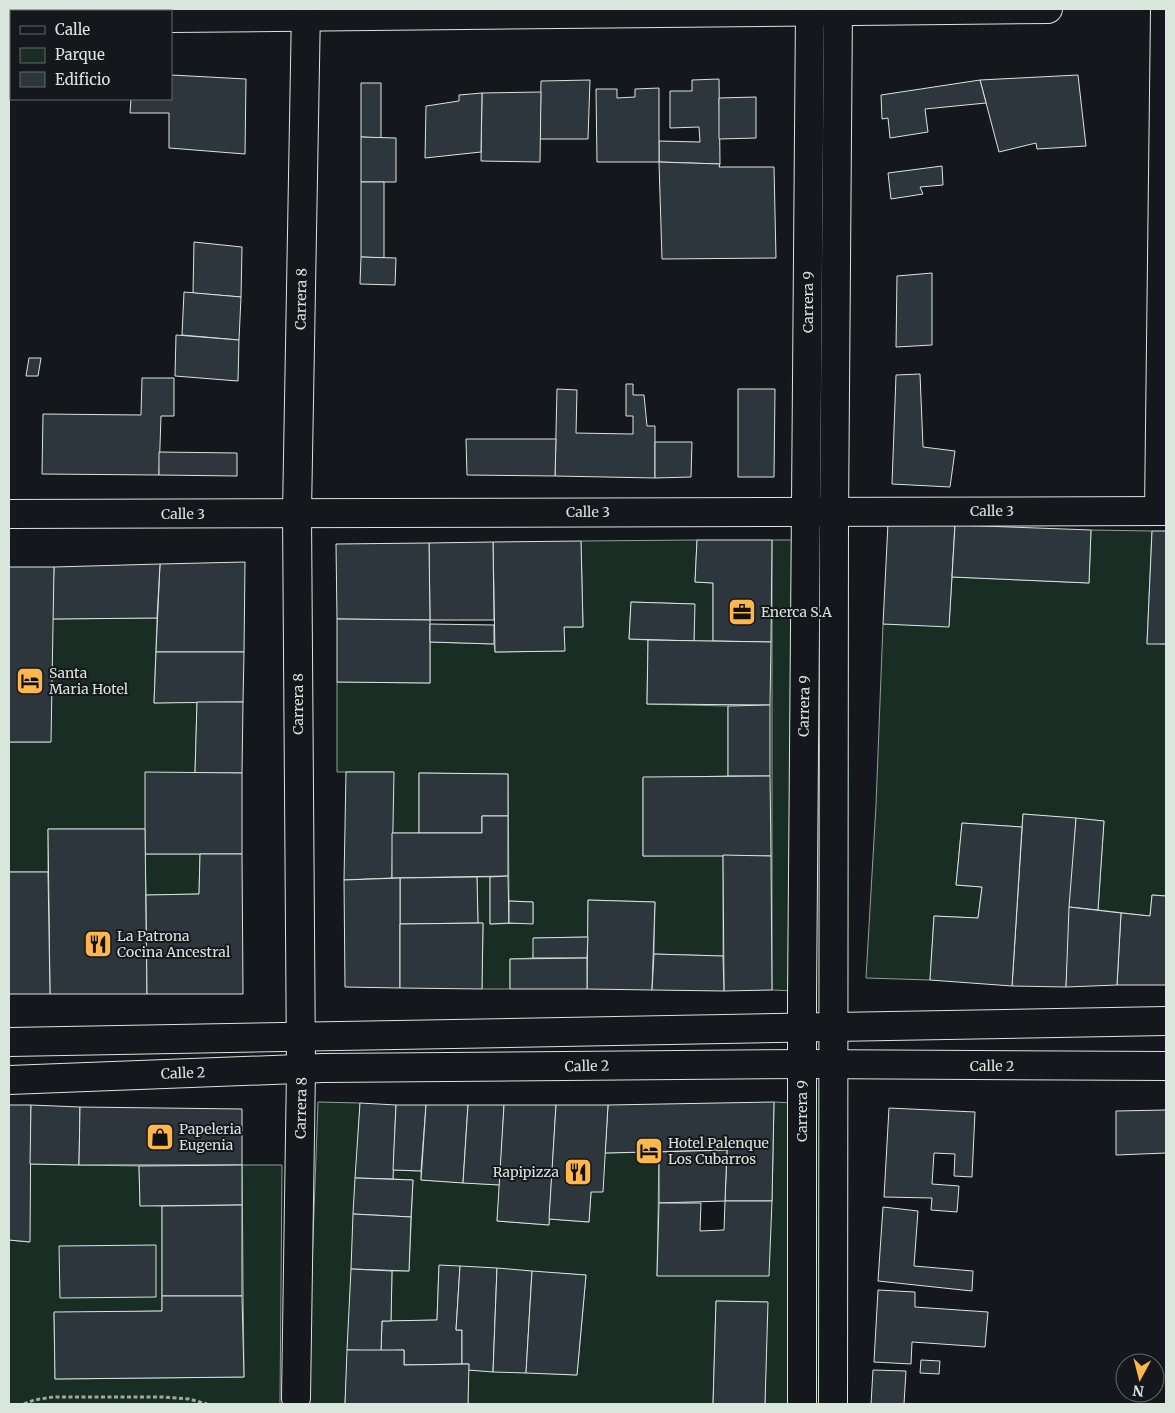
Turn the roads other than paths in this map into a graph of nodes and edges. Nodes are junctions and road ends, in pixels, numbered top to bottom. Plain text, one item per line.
1 (838, 9) edge
2 (1048, 9) edge
3 (1165, 9) edge
4 (810, 10) edge
5 (575, 11) edge
6 (306, 13) edge
7 (172, 18) edge
8 (834, 511) junction
9 (1163, 511) edge
10 (806, 512) junction
11 (297, 513) junction
12 (9, 514) edge
13 (1166, 1021) edge
14 (833, 1027) junction
15 (801, 1028) junction
16 (300, 1037) junction
17 (9, 1042) edge
18 (802, 1064) junction
19 (833, 1066) junction
20 (1166, 1066) edge
21 (302, 1069) junction
22 (9, 1080) edge
23 (296, 1398) dead end
24 (802, 1404) edge
25 (833, 1404) edge

1 - 2 street
1 - 4 street
1 - 8 street, Carrera 9
3 - 9 street
4 - 5 street
4 - 10 street, Carrera 9
5 - 6 street
6 - 7 street
6 - 11 street, Carrera 8
8 - 9 street, Calle 3
8 - 10 street, Calle 3
8 - 14 street, Carrera 9
10 - 11 street, Calle 3
10 - 15 street, Carrera 9
11 - 12 street, Calle 3
11 - 16 street, Carrera 8
13 - 14 street
14 - 15 street
14 - 19 street, Carrera 9
15 - 16 street
15 - 18 street, Carrera 9
16 - 17 street
16 - 21 street, Carrera 8
18 - 19 street, Calle 2
18 - 21 street, Calle 2
18 - 24 street, Carrera 9
19 - 20 street, Calle 2
19 - 25 street, Carrera 9
21 - 22 street, Calle 2
21 - 23 street, Carrera 8

